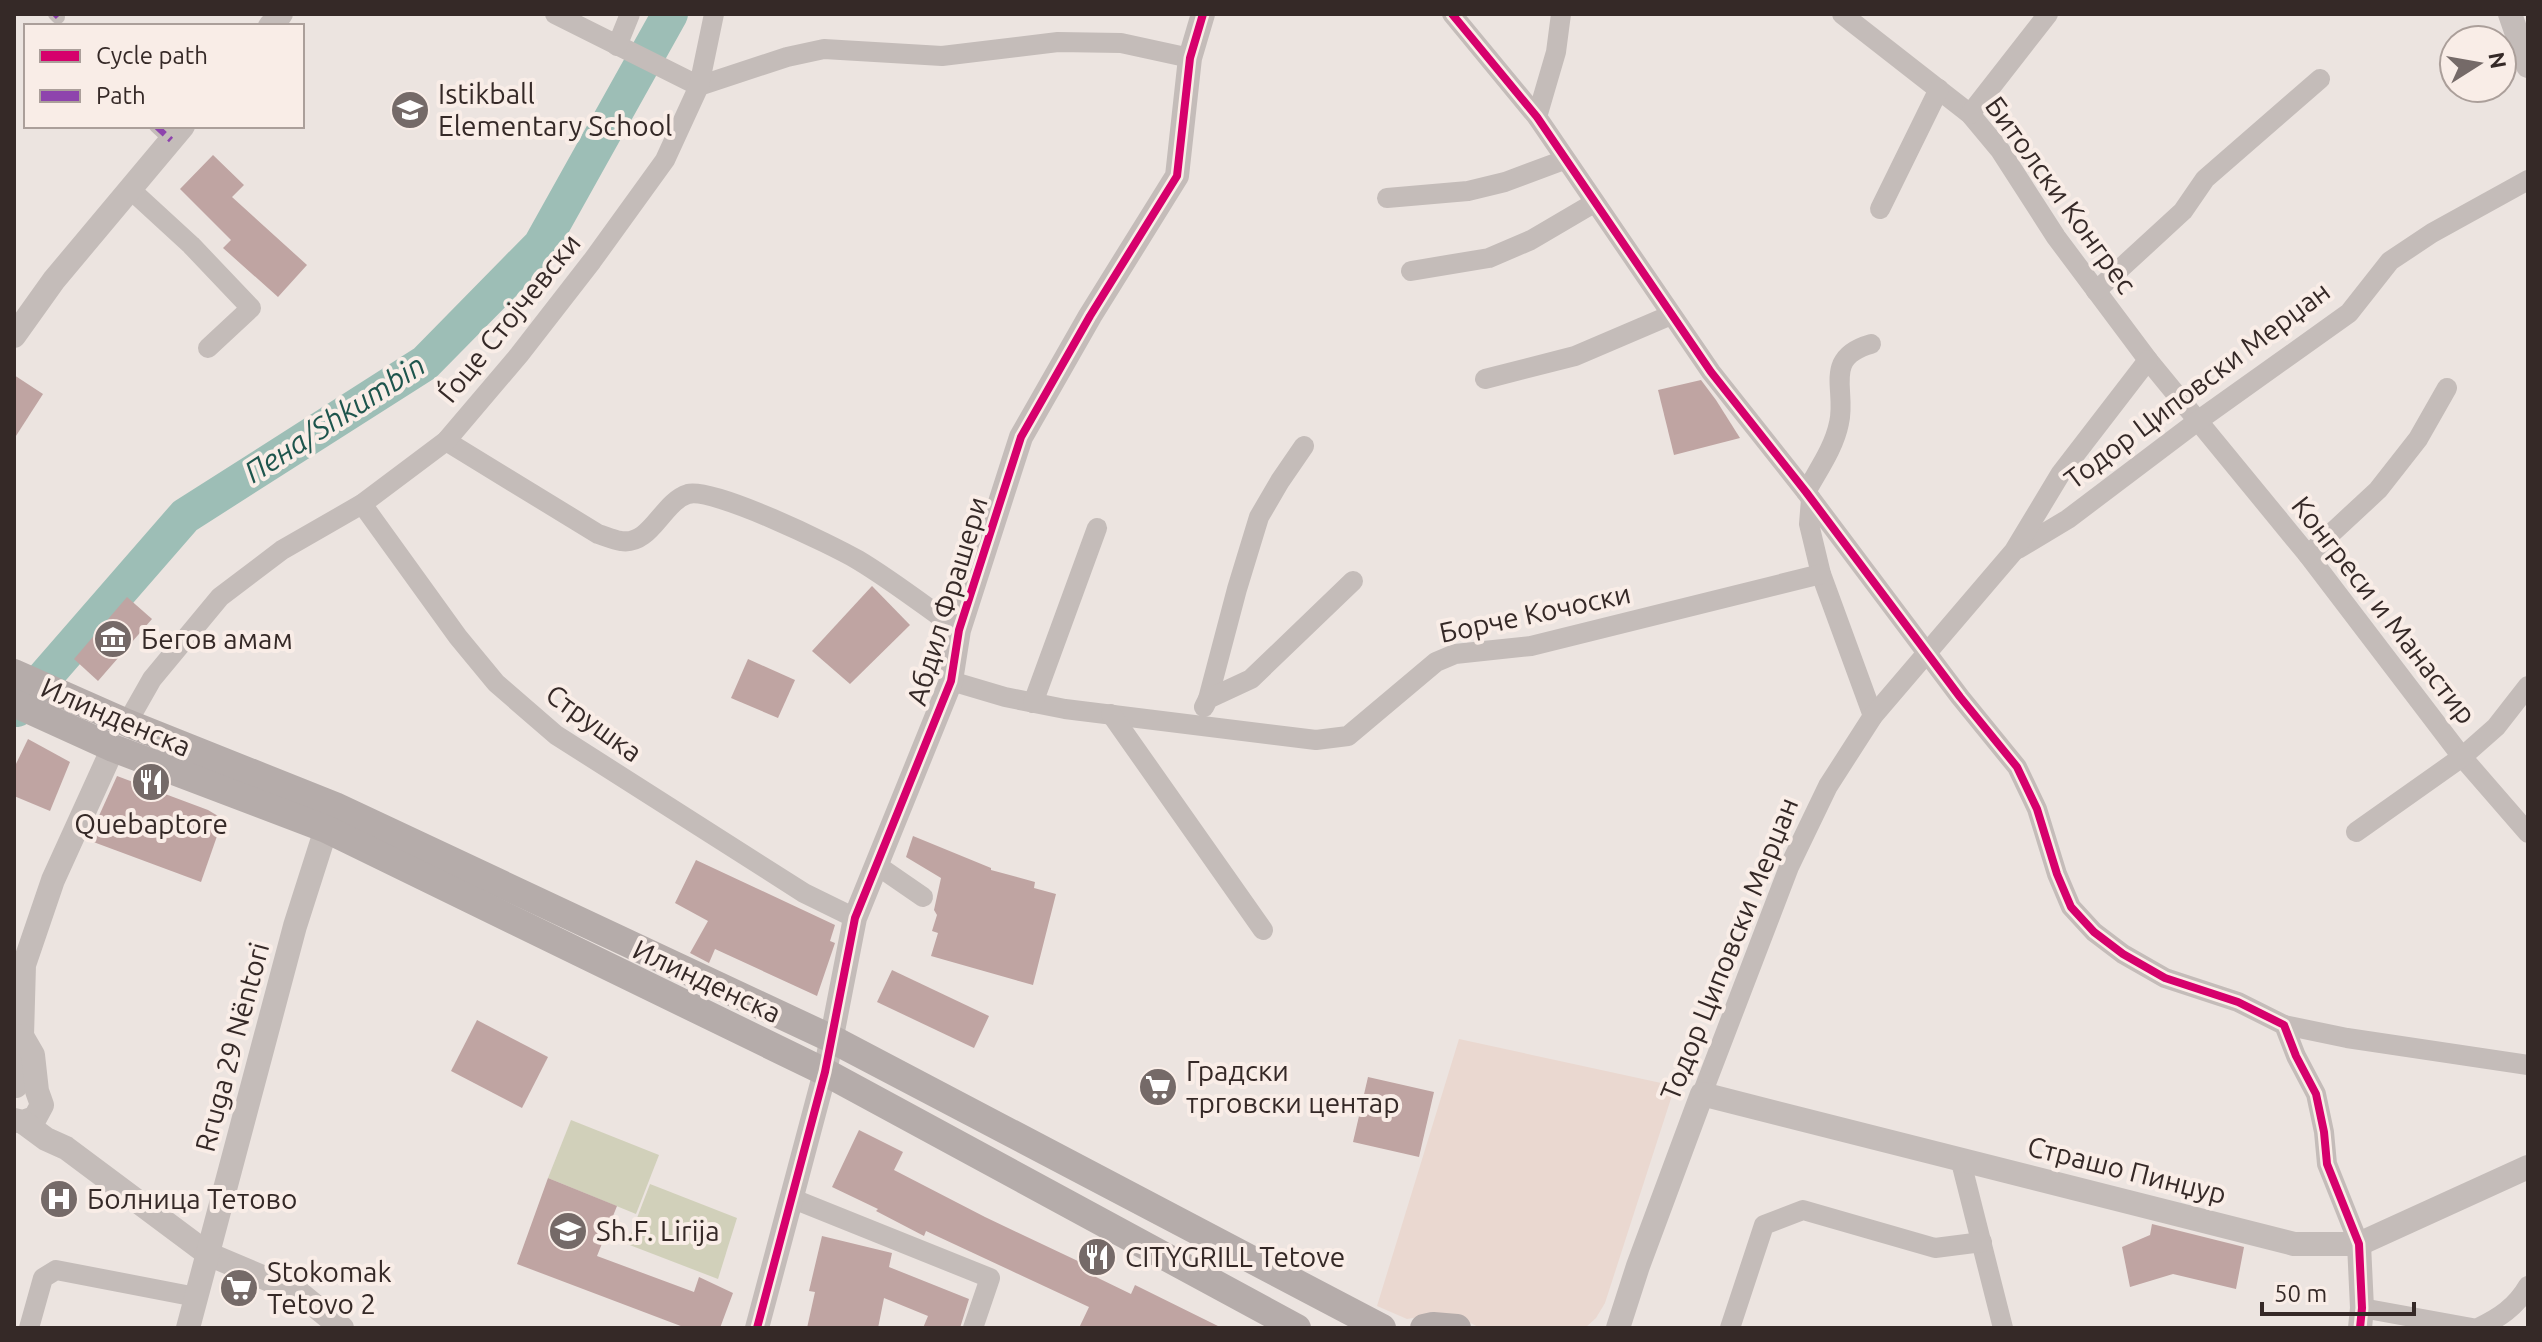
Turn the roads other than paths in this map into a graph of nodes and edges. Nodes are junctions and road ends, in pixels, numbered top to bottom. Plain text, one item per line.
1 (555, 14) edge
2 (630, 14) edge
3 (714, 14) edge
4 (1203, 14) edge
5 (1452, 14) edge
6 (1561, 14) edge
7 (1842, 14) edge
8 (2048, 14) edge
9 (2518, 23) edge
10 (625, 50) junction
11 (1190, 58) junction
12 (2528, 66) edge
13 (2320, 79) dead end
14 (690, 82) junction
15 (1939, 89) junction
16 (1970, 114) junction
17 (1537, 117) junction
18 (170, 131) edge
19 (1564, 160) junction
20 (2528, 180) edge
21 (130, 189) junction
22 (1387, 198) dead end
23 (1594, 203) junction
24 (1880, 209) dead end
25 (1411, 271) dead end
26 (2096, 291) junction
27 (1671, 315) junction
28 (14, 336) edge
29 (1871, 344) dead end
30 (208, 348) dead end
31 (2148, 360) junction
32 (1485, 379) dead end
33 (2447, 388) dead end
34 (2199, 420) junction
35 (446, 441) junction
36 (1304, 446) dead end
37 (1808, 496) junction
38 (362, 504) junction
39 (1097, 528) dead end
40 (2014, 551) junction
41 (2308, 555) junction
42 (1821, 574) junction
43 (1353, 581) dead end
44 (959, 630) junction
45 (1927, 651) junction
46 (16, 674) edge
47 (951, 681) junction
48 (2528, 686) edge
49 (1208, 699) junction
50 (14, 703) edge
51 (1033, 703) junction
52 (1111, 714) junction
53 (1873, 716) junction
54 (88, 721) junction
55 (127, 723) junction
56 (1197, 725) junction
57 (113, 748) junction
58 (2462, 757) junction
59 (326, 829) junction
60 (2356, 832) dead end
61 (2528, 833) edge
62 (878, 866) junction
63 (923, 897) dead end
64 (855, 918) junction
65 (1263, 930) dead end
66 (2284, 1025) junction
67 (832, 1039) junction
68 (2528, 1065) edge
69 (825, 1072) junction
70 (27, 1092) edge
71 (1702, 1094) junction
72 (18, 1121) edge
73 (66, 1148) junction
74 (1960, 1158) junction
75 (2528, 1167) edge
76 (791, 1198) junction
77 (1982, 1242) junction
78 (2359, 1244) junction
79 (208, 1254) junction
80 (1634, 1280) junction
81 (2528, 1286) edge
82 (196, 1297) junction
83 (2361, 1318) edge
84 (29, 1328) edge
85 (188, 1328) edge
86 (342, 1328) edge
87 (757, 1328) edge
88 (973, 1328) edge
89 (1297, 1328) edge
90 (1382, 1328) edge
91 (1424, 1328) edge
92 (1457, 1328) edge
93 (1599, 1328) edge
94 (1618, 1328) edge
95 (1730, 1328) edge
96 (2003, 1328) edge
97 (2472, 1328) edge
98 (2478, 1328) edge

1 - 10 street
2 - 10 street
3 - 14 street, Ѓоце Стојчевски
4 - 11 street, Абдил Фрашери
5 - 17 street
6 - 17 street
7 - 15 street, Битолски Конгрес
8 - 16 street
9 - 12 street
10 - 14 street
11 - 14 street
11 - 44 street, Абдил Фрашери
13 - 26 street
14 - 35 street, Ѓоце Стојчевски
15 - 16 street, Битолски Конгрес
15 - 24 street
16 - 26 street, Битолски Конгрес
17 - 19 street
18 - 21 street
19 - 22 street
19 - 23 street
20 - 34 street, Тодор Циповски Мерџан
21 - 28 street
21 - 30 street
23 - 25 street
23 - 27 street
26 - 31 street, Битолски Конгрес
27 - 32 street
27 - 37 street
29 - 37 street
31 - 34 street, Битолски Конгрес
31 - 40 street, Тодор Циповски Мерџан
33 - 41 street
34 - 40 street, Тодор Циповски Мерџан
34 - 41 street, Конгреси и Манастир
35 - 38 street, Ѓоце Стојчевски
35 - 44 street
36 - 49 street
37 - 42 street
37 - 45 street
38 - 55 street, Ѓоце Стојчевски
38 - 64 street, Струшка
39 - 51 street
40 - 45 street, Тодор Циповски Мерџан
41 - 58 street, Конгреси и Манастир
42 - 53 street
42 - 56 street, Борче Кочоски
43 - 49 street
44 - 47 street, Абдил Фрашери
45 - 53 street, Тодор Циповски Мерџан
45 - 66 street
46 - 54 main road, Илинденска
47 - 51 street, Борче Кочоски
47 - 62 street, Абдил Фрашери
48 - 58 street
49 - 56 street
50 - 54 main road, Илинденска
51 - 52 street, Борче Кочоски
52 - 56 street, Борче Кочоски
52 - 65 street
53 - 71 street, Тодор Циповски Мерџан
54 - 55 main road, Илинденска
54 - 57 main road, Илинденска
55 - 67 main road, Илинденска
57 - 59 main road, Илинденска
57 - 70 street
58 - 60 street
58 - 61 street, Конгреси и Манастир
59 - 69 main road, Илинденска
59 - 79 street, Rruga 29 Nëntori
62 - 63 street
62 - 64 street, Абдил Фрашери
64 - 67 street, Абдил Фрашери
66 - 68 street
66 - 78 street
67 - 69 street, Абдил Фрашери
67 - 90 main road, Илинденска
69 - 76 street, Абдил Фрашери
69 - 89 main road, Илинденска
70 - 72 street
70 - 73 street
71 - 74 street, Страшо Пинџур
71 - 80 street, Тодор Циповски Мерџан
72 - 73 street
73 - 79 street
74 - 77 street
74 - 78 street, Страшо Пинџур
75 - 78 street, Страшо Пинџур
76 - 87 street, Абдил Фрашери
76 - 88 street
77 - 95 street
77 - 96 street
78 - 83 street
79 - 82 street, Rruga 29 Nëntori
79 - 86 street
80 - 93 street
80 - 94 street, Тодор Циповски Мерџан
81 - 98 street
82 - 84 street
82 - 85 street, Rruga 29 Nëntori
83 - 97 street
91 - 92 main road

